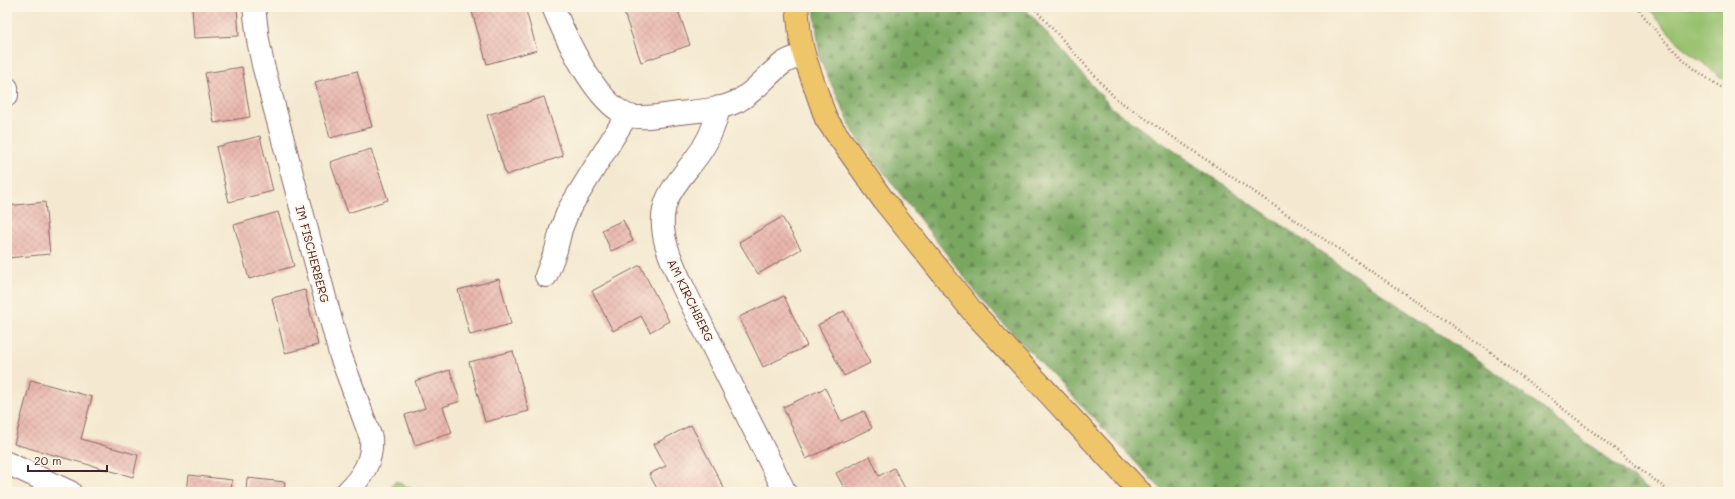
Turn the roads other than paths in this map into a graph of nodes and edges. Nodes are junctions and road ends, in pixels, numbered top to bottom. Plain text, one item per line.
1 (254, 7) edge
2 (553, 7) edge
3 (797, 7) edge
4 (804, 55) junction
5 (7, 88) edge
6 (7, 95) edge
7 (719, 107) junction
8 (627, 115) junction
9 (546, 276) dead end
10 (7, 463) edge
11 (70, 492) edge
12 (347, 492) edge
13 (785, 492) edge
14 (1140, 492) edge

1 - 12 street, IM FISCHERBERG
2 - 8 street
3 - 4 main road
4 - 7 street
4 - 14 main road
5 - 6 street
7 - 8 street
7 - 13 street, AM KIRCHBERG
8 - 9 street
10 - 11 street

